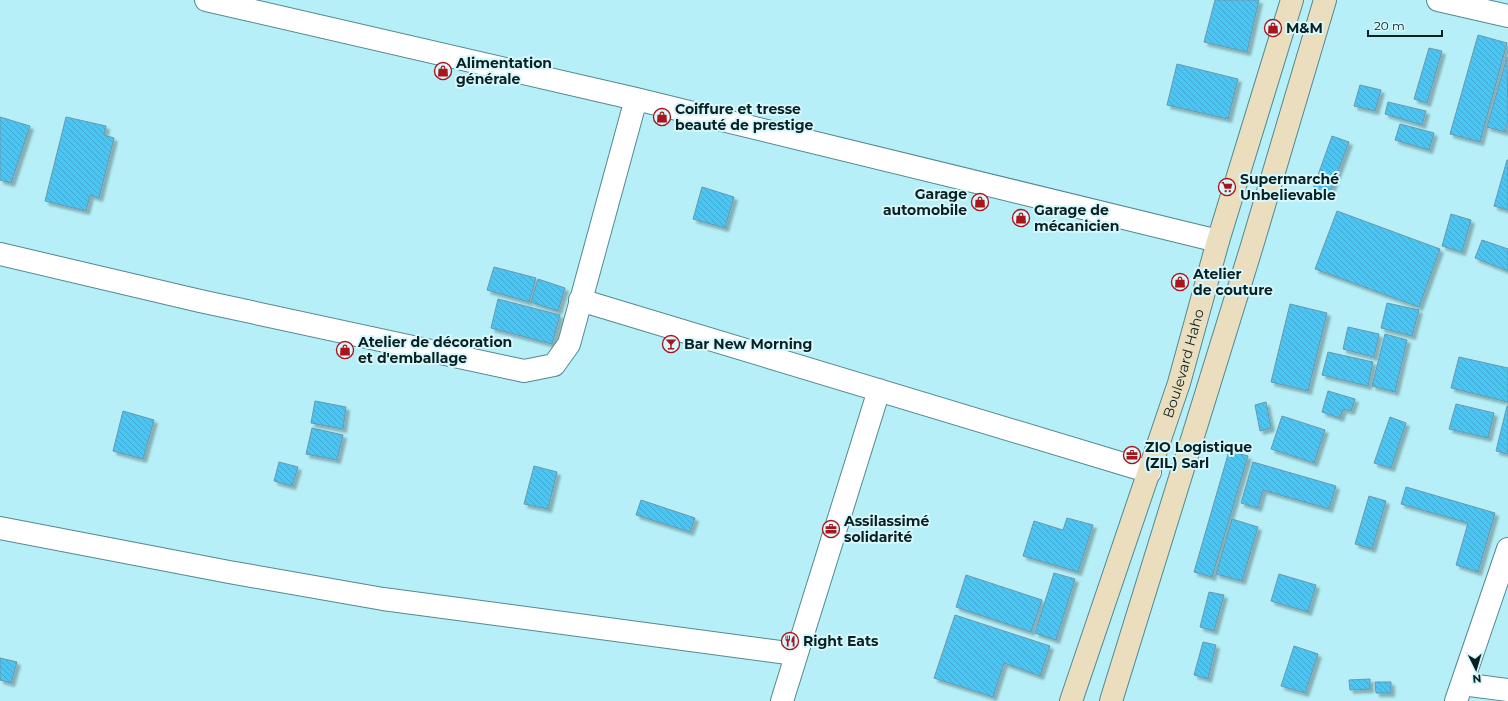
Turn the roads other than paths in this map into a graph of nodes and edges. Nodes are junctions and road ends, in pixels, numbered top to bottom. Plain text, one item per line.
1 (1292, 0) edge
2 (1325, 0) edge
3 (1438, 0) edge
4 (218, 1) edge
5 (1508, 16) edge
6 (636, 99) junction
7 (1218, 241) junction
8 (0, 254) edge
9 (580, 300) junction
10 (879, 390) junction
11 (1150, 472) junction
12 (0, 528) edge
13 (1508, 549) edge
14 (795, 654) junction
15 (1508, 690) edge
16 (1459, 692) edge
17 (782, 701) edge
18 (1071, 701) edge
19 (1111, 701) edge

1 - 7 main road, Boulevard Haho
2 - 19 main road, Boulevard Haho
3 - 5 street
4 - 6 street
6 - 7 street
6 - 9 street
7 - 11 main road, Boulevard Haho
8 - 9 street
9 - 10 street
10 - 11 street
10 - 14 street
11 - 18 main road, Boulevard Haho
12 - 14 street
13 - 16 street
14 - 17 street
15 - 16 street

